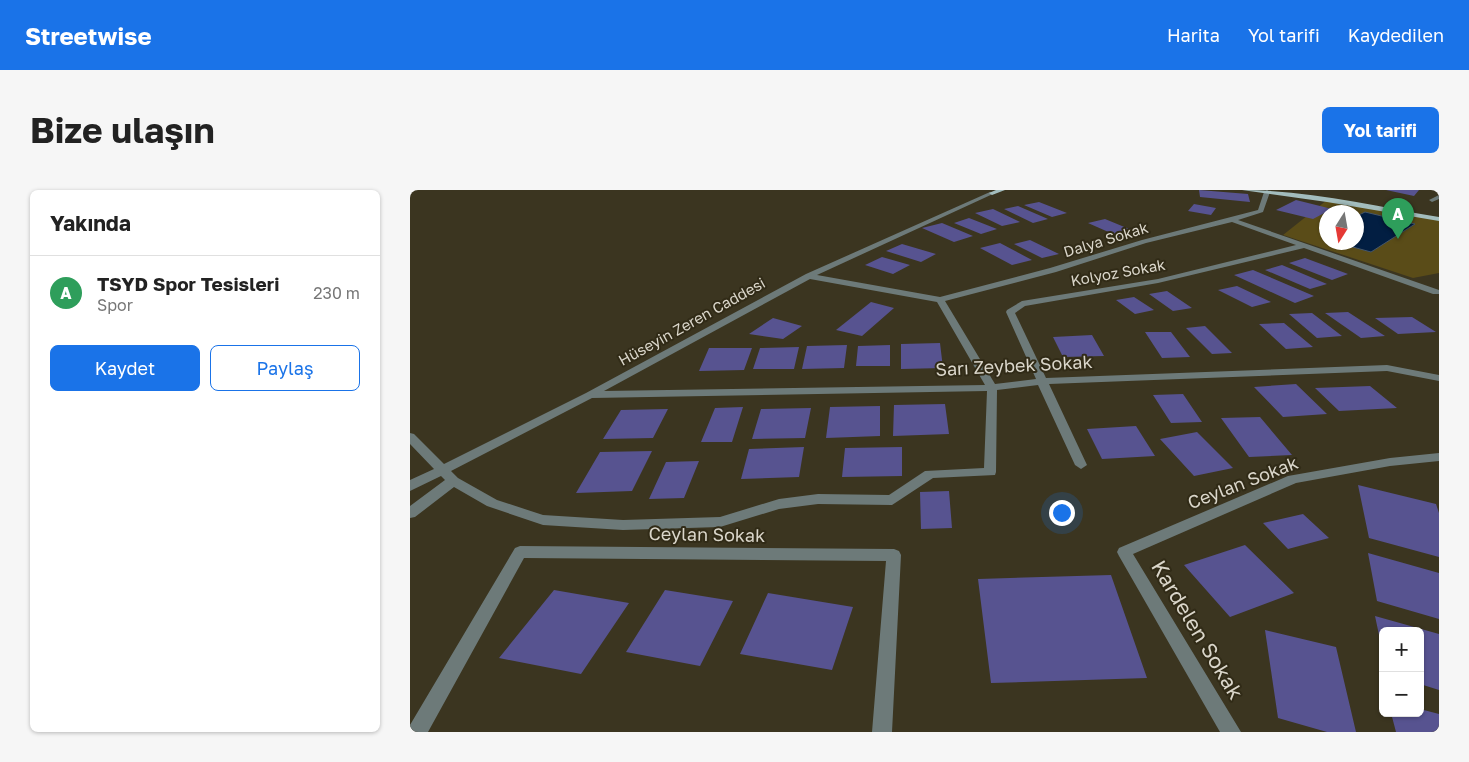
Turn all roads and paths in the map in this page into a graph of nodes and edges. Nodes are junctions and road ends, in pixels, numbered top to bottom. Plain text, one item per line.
1 (1245, 190) edge
2 (1290, 190) edge
3 (996, 191) edge
4 (1267, 192) junction
5 (1439, 214) edge
6 (1439, 219) edge
7 (1232, 220) junction
8 (1306, 245) junction
9 (809, 276) junction
10 (1438, 293) edge
11 (940, 300) junction
12 (1439, 378) edge
13 (1041, 381) junction
14 (992, 388) junction
15 (590, 394) junction
16 (410, 437) edge
17 (1439, 457) edge
18 (1081, 465) dead end
19 (441, 470) junction
20 (453, 481) junction
21 (410, 486) edge
22 (410, 512) edge
23 (1124, 552) joint
24 (416, 732) edge
25 (882, 732) edge
26 (1231, 732) edge

1 - 4 main road
2 - 5 main road
3 - 9 street, Hüseyin Zeren Caddesi
4 - 6 main road
4 - 7 street, Dalya Sokak
7 - 8 street
7 - 11 street, Dalya Sokak
8 - 10 street
8 - 13 street, Kolyoz Sokak
9 - 11 street
9 - 15 street, Hüseyin Zeren Caddesi
11 - 14 street
12 - 13 street, Sarı Zeybek Sokak
13 - 14 street, Sarı Zeybek Sokak
13 - 18 street
14 - 15 street, Sarı Zeybek Sokak
14 - 20 street
15 - 19 street, Hüseyin Zeren Caddesi
16 - 19 street
17 - 23 street, Ceylan Sokak
19 - 20 street
19 - 21 street, Hüseyin Zeren Caddesi
20 - 22 street
23 - 26 street, Kardelen Sokak
24 - 25 street, Ceylan Sokak

